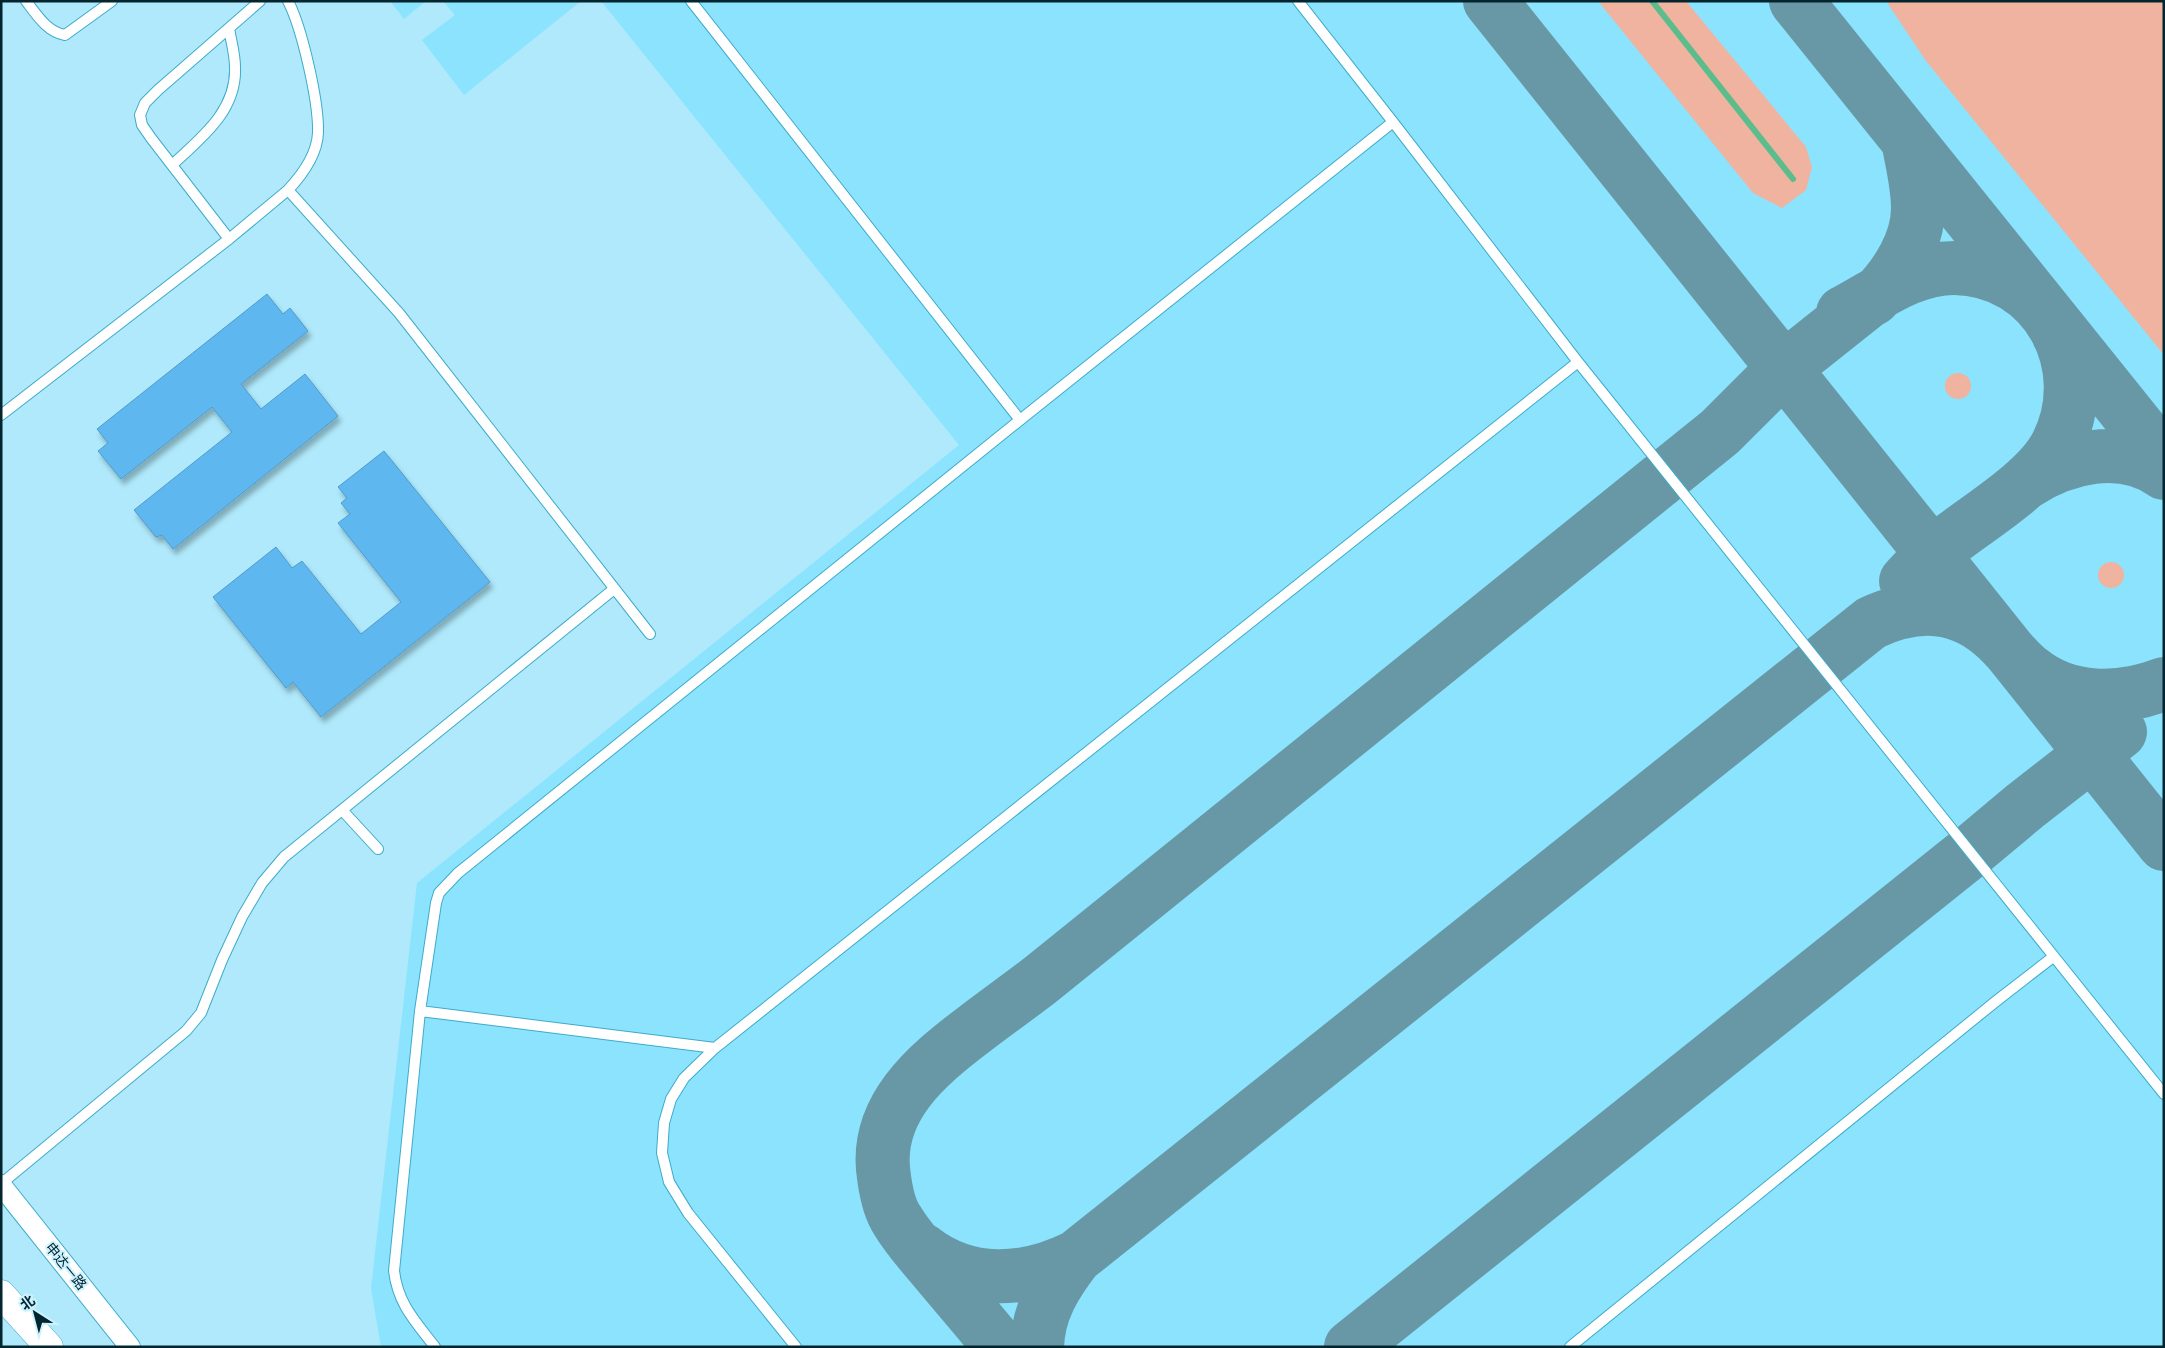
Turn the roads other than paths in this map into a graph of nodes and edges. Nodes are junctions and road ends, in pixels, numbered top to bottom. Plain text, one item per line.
1 (26, 1) edge
2 (112, 1) edge
3 (260, 1) edge
4 (288, 1) edge
5 (691, 1) edge
6 (1298, 1) edge
7 (229, 28) junction
8 (1393, 122) junction
9 (172, 165) junction
10 (288, 190) junction
11 (229, 239) junction
12 (1578, 362) junction
13 (1, 415) edge
14 (1020, 420) junction
15 (614, 589) junction
16 (650, 634) dead end
17 (342, 810) junction
18 (378, 849) dead end
19 (2053, 957) junction
20 (420, 1011) junction
21 (716, 1048) junction
22 (2164, 1094) edge
23 (1, 1184) edge
24 (1, 1294) edge
25 (49, 1347) edge
26 (130, 1347) edge
27 (435, 1347) edge
28 (796, 1347) edge
29 (1570, 1347) edge

1 - 2 lane
3 - 7 lane
4 - 10 lane
5 - 14 lane
6 - 8 lane
7 - 9 lane
7 - 9 lane
8 - 12 lane
8 - 14 lane
9 - 11 lane
10 - 11 lane
10 - 15 lane
11 - 13 lane
12 - 19 lane
12 - 21 lane
14 - 20 lane
15 - 16 lane
15 - 17 lane
17 - 18 lane
17 - 23 lane
19 - 22 lane
19 - 29 lane
20 - 21 lane
20 - 27 lane
21 - 28 lane
23 - 26 street, 申达一路
24 - 25 highway

